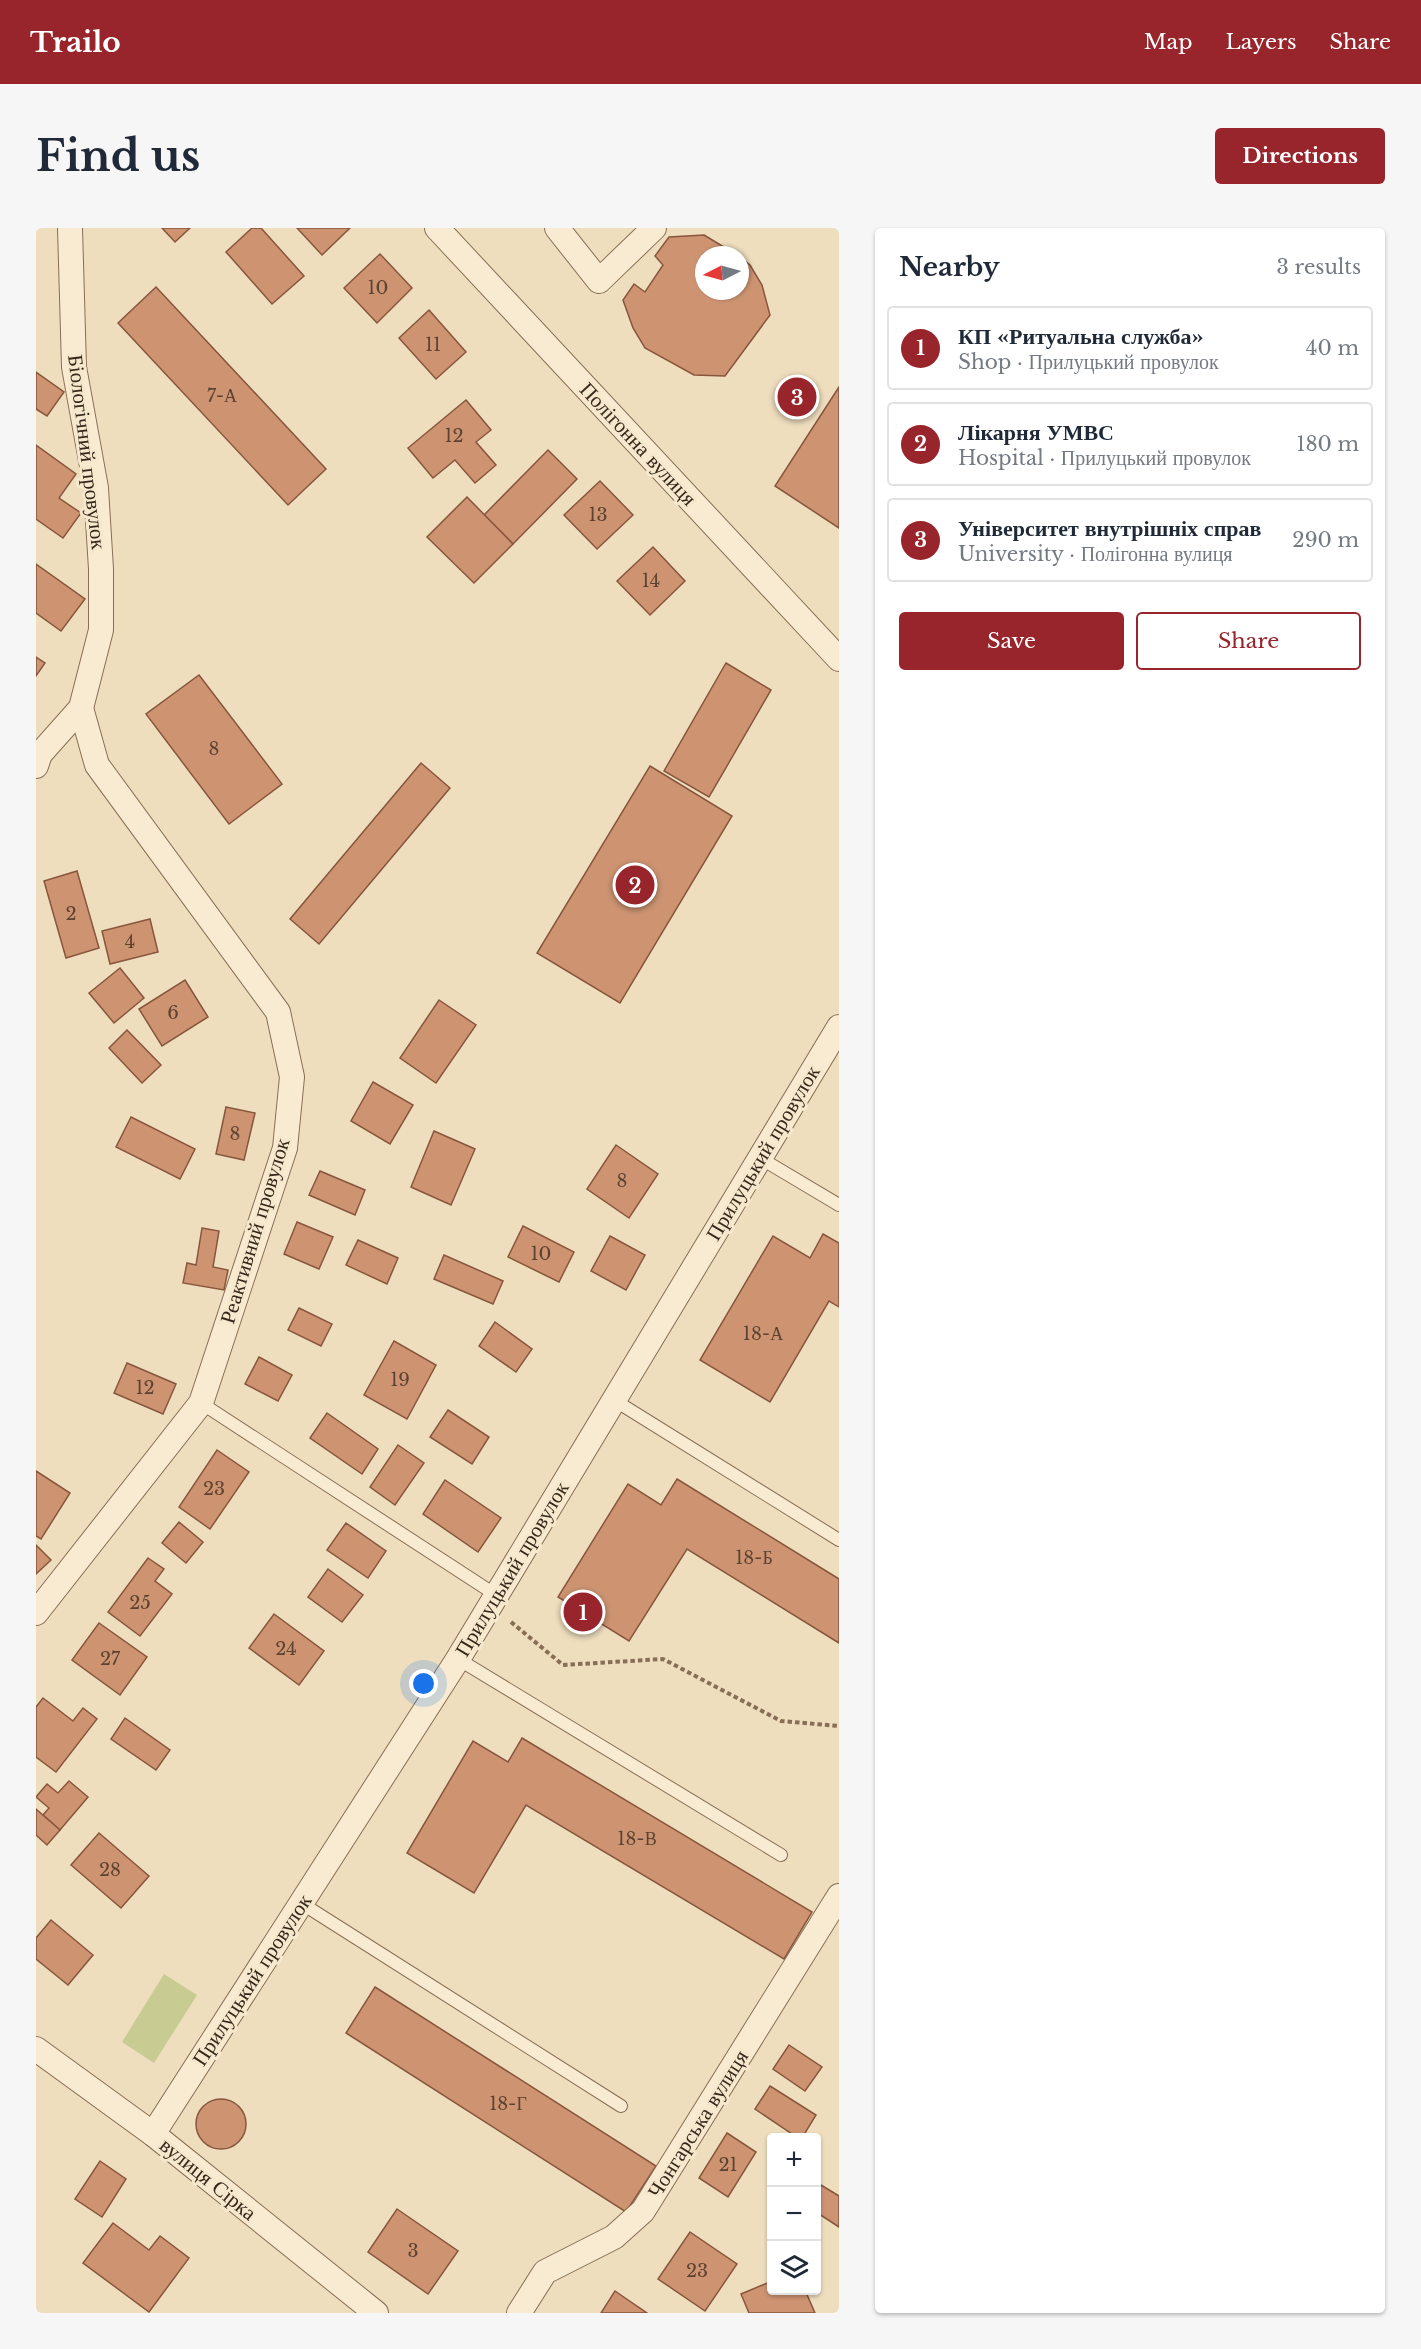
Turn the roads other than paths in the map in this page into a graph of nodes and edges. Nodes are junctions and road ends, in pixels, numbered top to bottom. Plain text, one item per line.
1 (69, 228) edge
2 (437, 228) edge
3 (557, 228) edge
4 (654, 228) edge
5 (839, 659) edge
6 (81, 708) junction
7 (36, 766) edge
8 (839, 1027) edge
9 (760, 1158) junction
10 (839, 1205) edge
11 (614, 1400) junction
12 (201, 1403) junction
13 (839, 1540) edge
14 (493, 1600) junction
15 (36, 1614) edge
16 (458, 1659) junction
17 (781, 1855) dead end
18 (839, 1896) edge
19 (301, 1903) junction
20 (36, 2049) edge
21 (621, 2106) dead end
22 (153, 2134) junction
23 (376, 2313) edge
24 (519, 2313) edge

1 - 6 street, Біологічний провулок
2 - 5 street, Полігонна вулиця
3 - 4 street
6 - 7 street, Біологічний провулок
6 - 12 street, Реактивний провулок
8 - 9 street, Прилуцький провулок
9 - 10 lane
9 - 11 street, Прилуцький провулок
11 - 13 lane
11 - 14 street, Прилуцький провулок
12 - 14 lane
12 - 15 street, Реактивний провулок
14 - 16 street, Прилуцький провулок
16 - 17 lane
16 - 19 street, Прилуцький провулок
18 - 24 street, Чонгарська вулиця
19 - 21 lane
19 - 22 street, Прилуцький провулок
20 - 22 street, вулиця Сірка
22 - 23 street, вулиця Сірка

